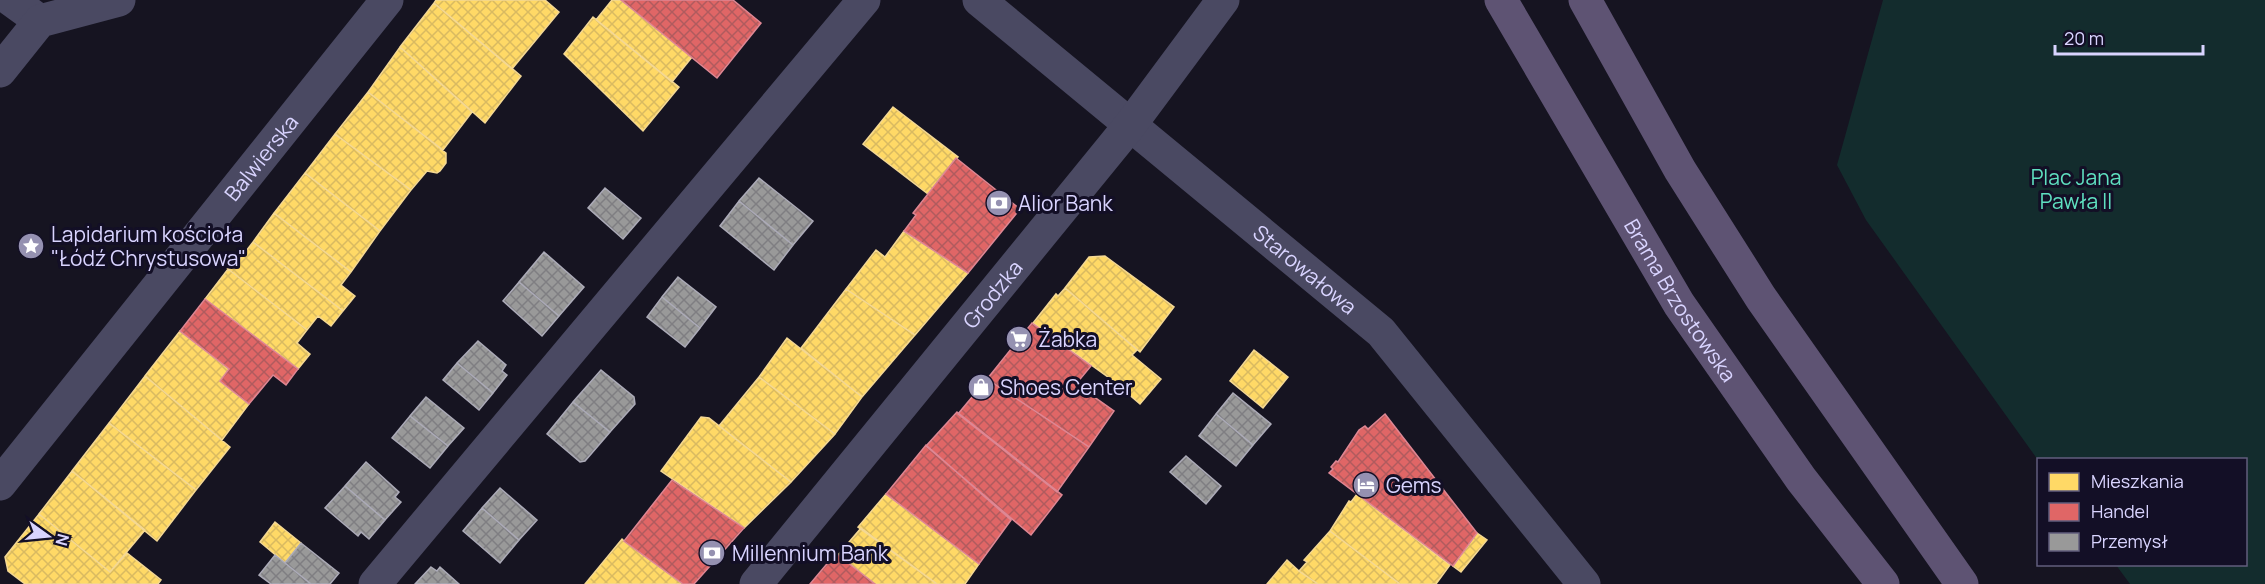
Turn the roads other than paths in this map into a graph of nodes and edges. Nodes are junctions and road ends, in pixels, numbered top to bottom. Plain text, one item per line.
1 (11, 0) edge
2 (119, 0) edge
3 (387, 0) edge
4 (864, 0) edge
5 (979, 0) edge
6 (1223, 0) edge
7 (1501, 0) edge
8 (1585, 0) edge
9 (40, 21) junction
10 (0, 71) edge
11 (1131, 124) junction
12 (0, 484) edge
13 (1575, 580) edge
14 (375, 584) edge
15 (756, 584) edge
16 (1883, 584) edge
17 (1962, 584) edge

1 - 9 street
2 - 9 street
3 - 12 street, Balwierska
4 - 14 street
5 - 11 street, Starowałowa
6 - 11 street, Grodzka
7 - 16 main road, Brama Brzostowska
8 - 17 main road
9 - 10 street
11 - 13 street, Starowałowa
11 - 15 street, Grodzka

